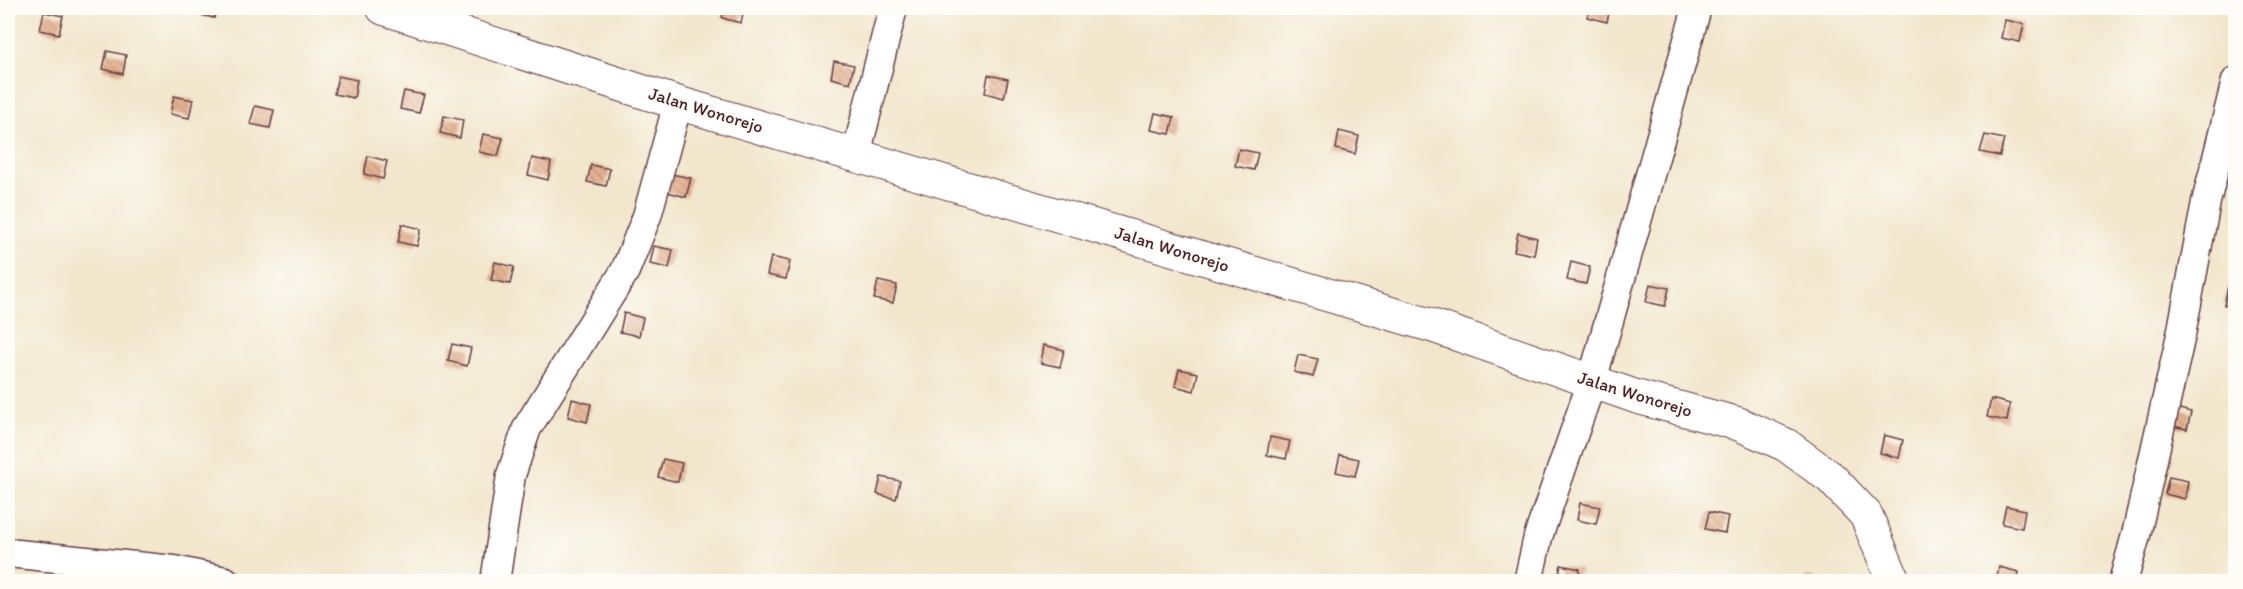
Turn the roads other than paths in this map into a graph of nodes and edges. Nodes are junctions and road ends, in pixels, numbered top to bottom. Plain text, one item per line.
1 (383, 8) edge
2 (893, 8) edge
3 (1697, 8) edge
4 (2235, 81) edge
5 (678, 103) junction
6 (856, 155) junction
7 (1592, 381) junction
8 (8, 553) edge
9 (225, 581) edge
10 (495, 582) edge
11 (1528, 582) edge
12 (1894, 582) edge
13 (2123, 582) edge

1 - 5 street, Jalan Wonorejo
2 - 6 street
3 - 7 street
4 - 13 street
5 - 6 street, Jalan Wonorejo
5 - 10 street
6 - 7 street, Jalan Wonorejo
7 - 11 street
7 - 12 street, Jalan Wonorejo
8 - 9 street

